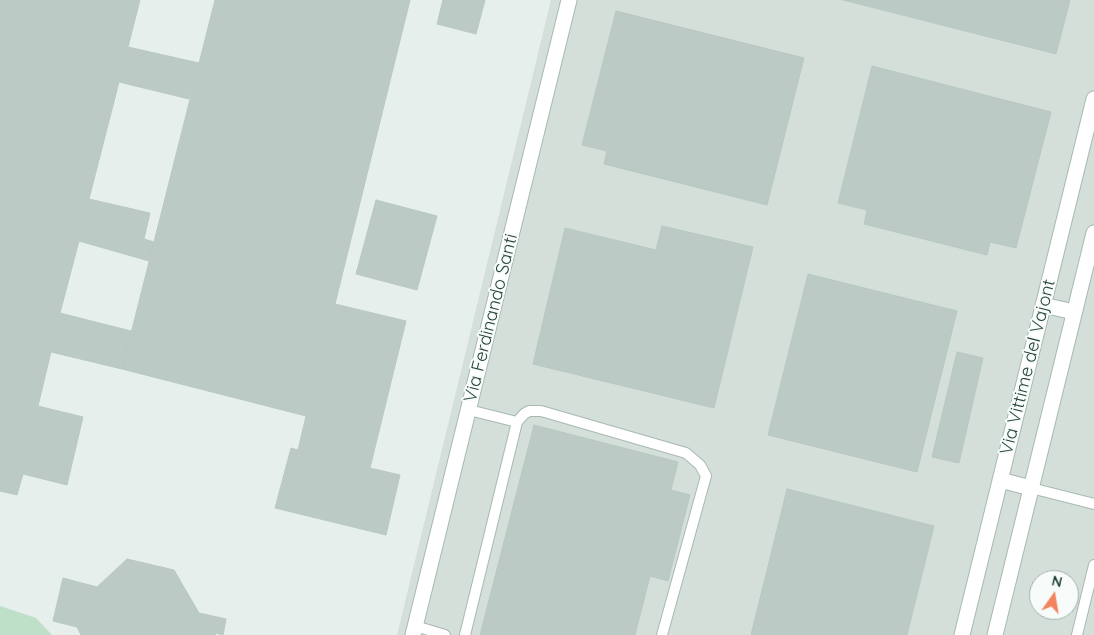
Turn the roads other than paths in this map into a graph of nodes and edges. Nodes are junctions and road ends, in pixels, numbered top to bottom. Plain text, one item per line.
1 (569, 0) edge
2 (1094, 99) edge
3 (1094, 233) edge
4 (1043, 305) junction
5 (1074, 312) junction
6 (469, 410) junction
7 (517, 422) junction
8 (1000, 480) junction
9 (1031, 488) junction
10 (1094, 504) edge
11 (1094, 565) edge
12 (414, 630) edge
13 (445, 635) edge
14 (465, 635) edge
15 (662, 635) edge
16 (962, 635) edge
17 (995, 635) edge
18 (1077, 635) edge

1 - 6 street, Via Ferdinando Santi
2 - 4 street, Via Vittime del Vajont
3 - 5 street, Via Vittime del Vajont
4 - 5 street
4 - 8 street, Via Vittime del Vajont
5 - 9 street, Via Vittime del Vajont
6 - 7 lane
6 - 12 street, Via Ferdinando Santi
7 - 14 lane
7 - 15 lane
8 - 9 street
8 - 16 street, Via Vittime del Vajont
9 - 10 lane
9 - 17 street, Via Vittime del Vajont
11 - 18 lane
12 - 13 lane

